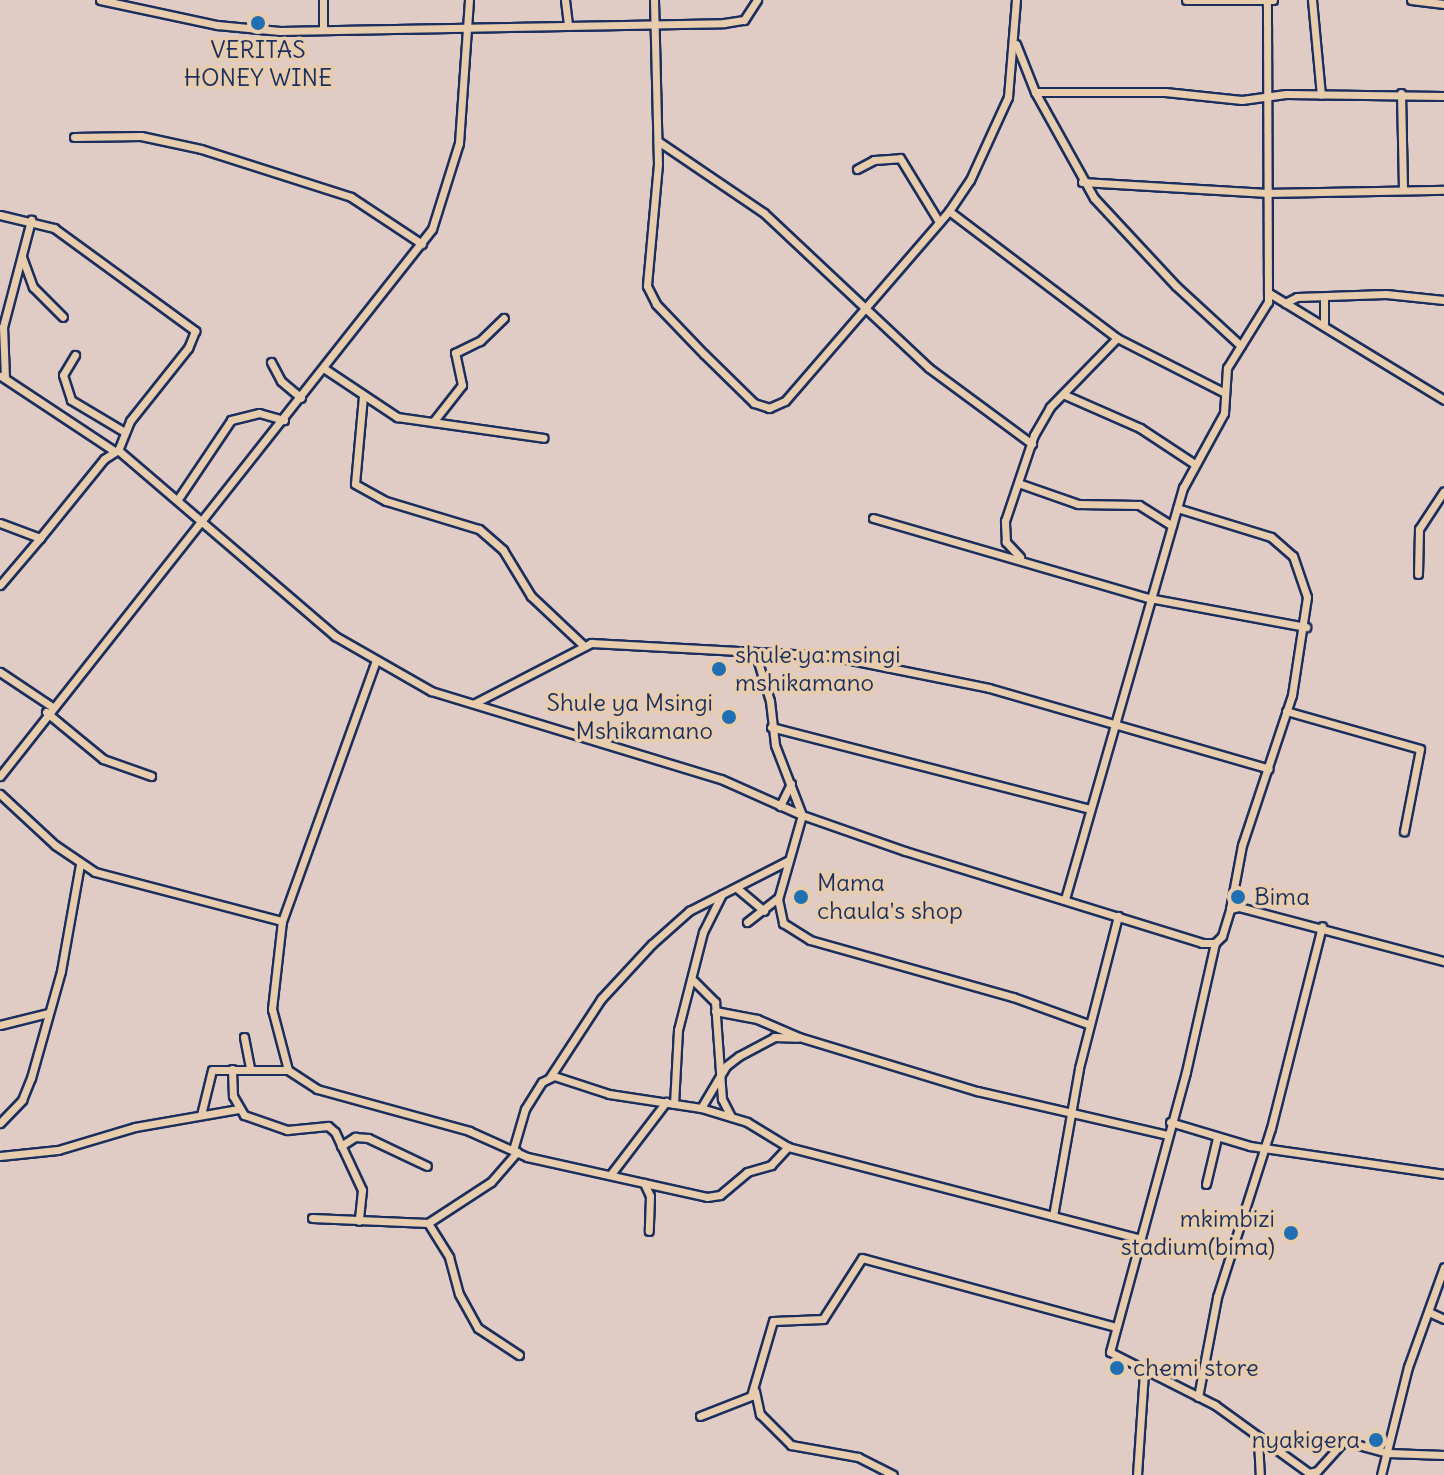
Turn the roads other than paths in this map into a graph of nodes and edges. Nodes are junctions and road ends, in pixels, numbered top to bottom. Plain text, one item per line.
1 (100, 0) edge
2 (323, 0) edge
3 (469, 0) edge
4 (565, 0) edge
5 (654, 0) edge
6 (757, 0) edge
7 (1016, 0) edge
8 (1186, 0) edge
9 (1312, 0) edge
10 (1411, 0) edge
11 (1269, 1) edge
12 (1444, 4) edge
13 (654, 23) junction
14 (568, 26) junction
15 (467, 28) junction
16 (323, 30) junction
17 (1015, 41) junction
18 (1035, 92) junction
19 (1401, 93) junction
20 (1321, 95) junction
21 (1269, 96) junction
22 (1444, 96) edge
23 (74, 137) dead end
24 (658, 141) junction
25 (857, 169) dead end
26 (1082, 182) junction
27 (1403, 189) junction
28 (1444, 190) edge
29 (1268, 193) junction
30 (949, 211) junction
31 (0, 215) edge
32 (31, 220) junction
33 (939, 222) junction
34 (422, 244) junction
35 (21, 255) junction
36 (1269, 293) junction
37 (1324, 298) junction
38 (1444, 300) edge
39 (1285, 303) junction
40 (865, 305) junction
41 (63, 317) dead end
42 (504, 318) dead end
43 (1324, 326) junction
44 (1117, 338) junction
45 (1241, 346) junction
46 (75, 355) dead end
47 (271, 362) dead end
48 (325, 369) junction
49 (2, 377) edge
50 (1225, 393) junction
51 (1065, 395) junction
52 (363, 396) junction
53 (301, 398) junction
54 (1444, 400) edge
55 (284, 420) junction
56 (433, 422) junction
57 (123, 431) junction
58 (544, 438) dead end
59 (1032, 444) junction
60 (115, 450) junction
61 (1193, 463) junction
62 (1018, 483) junction
63 (1444, 491) edge
64 (178, 499) junction
65 (1177, 508) junction
66 (873, 518) dead end
67 (205, 521) junction
68 (0, 523) edge
69 (1172, 526) junction
70 (40, 538) junction
71 (1021, 557) junction
72 (1418, 574) dead end
73 (0, 585) edge
74 (1149, 598) junction
75 (1306, 627) junction
76 (583, 645) junction
77 (755, 652) junction
78 (375, 663) junction
79 (0, 672) edge
80 (475, 703) junction
81 (48, 709) junction
82 (1286, 711) junction
83 (1116, 723) junction
84 (771, 727) junction
85 (1269, 769) junction
86 (0, 776) edge
87 (151, 776) dead end
88 (791, 782) junction
89 (0, 794) edge
90 (780, 806) junction
91 (1090, 809) junction
92 (802, 815) junction
93 (1404, 831) dead end
94 (789, 860) junction
95 (80, 864) junction
96 (738, 889) junction
97 (722, 894) junction
98 (778, 898) junction
99 (1065, 899) junction
100 (1230, 909) junction
101 (764, 911) junction
102 (1118, 916) junction
103 (282, 921) junction
104 (747, 922) dead end
105 (1322, 926) junction
106 (1215, 943) junction
107 (1444, 961) edge
108 (694, 981) junction
109 (715, 1011) junction
110 (48, 1013) junction
111 (1088, 1024) junction
112 (0, 1025) edge
113 (244, 1037) dead end
114 (799, 1037) junction
115 (250, 1068) junction
116 (232, 1069) junction
117 (288, 1070) junction
118 (720, 1076) junction
119 (550, 1077) junction
120 (670, 1103) junction
121 (701, 1108) junction
122 (238, 1109) junction
123 (1071, 1112) junction
124 (201, 1115) junction
125 (731, 1117) junction
126 (1170, 1122) junction
127 (0, 1123) edge
128 (1167, 1135) junction
129 (1217, 1138) junction
130 (341, 1146) junction
131 (788, 1147) junction
132 (1262, 1148) junction
133 (515, 1151) junction
134 (0, 1156) edge
135 (427, 1166) dead end
136 (611, 1174) junction
137 (1444, 1174) edge
138 (644, 1183) junction
139 (1206, 1184) dead end
140 (1053, 1216) junction
141 (312, 1218) dead end
142 (359, 1221) junction
143 (428, 1223) junction
144 (649, 1231) dead end
145 (1137, 1238) junction
146 (1444, 1267) edge
147 (1431, 1313) junction
148 (1444, 1319) edge
149 (1113, 1326) junction
150 (519, 1355) dead end
151 (1144, 1371) junction
152 (755, 1391) junction
153 (1198, 1397) junction
154 (700, 1416) dead end
155 (1258, 1440) junction
156 (1388, 1453) junction
157 (1444, 1455) edge
158 (893, 1475) edge
159 (1137, 1475) edge
160 (1260, 1475) edge
161 (1381, 1475) edge

1 - 16 street
2 - 16 street
3 - 15 street
4 - 14 street
5 - 13 street
6 - 13 street
7 - 17 street
8 - 11 street
9 - 20 street
10 - 12 street
11 - 21 street
13 - 14 street
13 - 24 street
14 - 15 street
15 - 16 street
15 - 34 street
17 - 18 street
17 - 30 street
18 - 21 street
18 - 26 street
19 - 20 street
19 - 22 street
19 - 27 street
20 - 21 street
21 - 29 street
23 - 34 street
24 - 40 street
24 - 40 street
25 - 33 street
26 - 29 street
26 - 45 street
27 - 28 street
27 - 29 street
29 - 36 street
30 - 33 street
30 - 44 street
31 - 32 street
32 - 35 street
32 - 57 street
33 - 40 street
34 - 48 street
35 - 41 street
35 - 49 street
36 - 39 street
36 - 45 street
37 - 38 street
37 - 39 street
37 - 43 street
39 - 43 street
40 - 59 street
42 - 56 street
43 - 54 street
44 - 50 street
44 - 51 street
45 - 50 street
46 - 57 street
47 - 53 street
48 - 52 street
48 - 53 street
49 - 60 street
50 - 61 street
51 - 59 street
51 - 61 street
52 - 56 street
52 - 76 street
53 - 55 street
55 - 64 street
55 - 67 street
56 - 58 street
57 - 60 street
59 - 62 street
60 - 64 street
60 - 70 street
61 - 65 street
62 - 69 street
62 - 71 street
63 - 72 street
64 - 67 street
65 - 69 street
65 - 75 street
66 - 71 street
67 - 78 street
67 - 81 street
68 - 70 street
69 - 74 street
70 - 73 street
71 - 74 street
74 - 75 street
74 - 83 street
75 - 82 street
76 - 77 street
76 - 80 street
77 - 83 street
77 - 84 street
78 - 80 street
78 - 103 street
79 - 81 street
80 - 90 street
81 - 86 street
81 - 87 street
82 - 85 street
82 - 93 street
83 - 85 street
83 - 91 street
84 - 88 street
84 - 91 street
85 - 100 street
88 - 90 street
88 - 92 street
89 - 95 street
90 - 92 street
91 - 99 street
92 - 94 street
92 - 99 street
94 - 96 street
94 - 98 street
95 - 103 street
95 - 110 street
96 - 97 street
96 - 101 street
97 - 108 street
97 - 119 street
98 - 101 street
98 - 111 street
99 - 102 street
100 - 105 street
100 - 106 street
101 - 104 street
102 - 106 street
102 - 111 street
103 - 117 street
105 - 107 street
105 - 132 street
106 - 126 street
108 - 109 street
108 - 120 street
109 - 114 street
109 - 118 street
110 - 112 street
110 - 127 street
111 - 123 street
113 - 115 street
114 - 118 street
114 - 123 street
115 - 116 street
115 - 117 street
116 - 122 street
116 - 124 street
117 - 133 street
118 - 121 street
118 - 125 street
119 - 120 street
119 - 133 street
120 - 121 street
120 - 136 street
121 - 125 street
122 - 124 street
122 - 130 street
123 - 128 street
123 - 140 street
124 - 134 street
125 - 131 street
126 - 128 street
126 - 129 street
128 - 145 street
129 - 132 street
129 - 139 street
130 - 135 street
130 - 142 street
131 - 138 street
131 - 140 street
132 - 137 street
132 - 153 street
133 - 136 street
133 - 143 street
136 - 138 street
138 - 144 street
140 - 145 street
141 - 142 street
142 - 143 street
143 - 150 street
145 - 149 street
146 - 147 street
147 - 148 street
147 - 156 street
149 - 151 street
149 - 152 street
151 - 153 street
151 - 159 street
152 - 154 street
152 - 158 street
153 - 155 street
155 - 156 street
155 - 160 street
156 - 157 street
156 - 161 street

